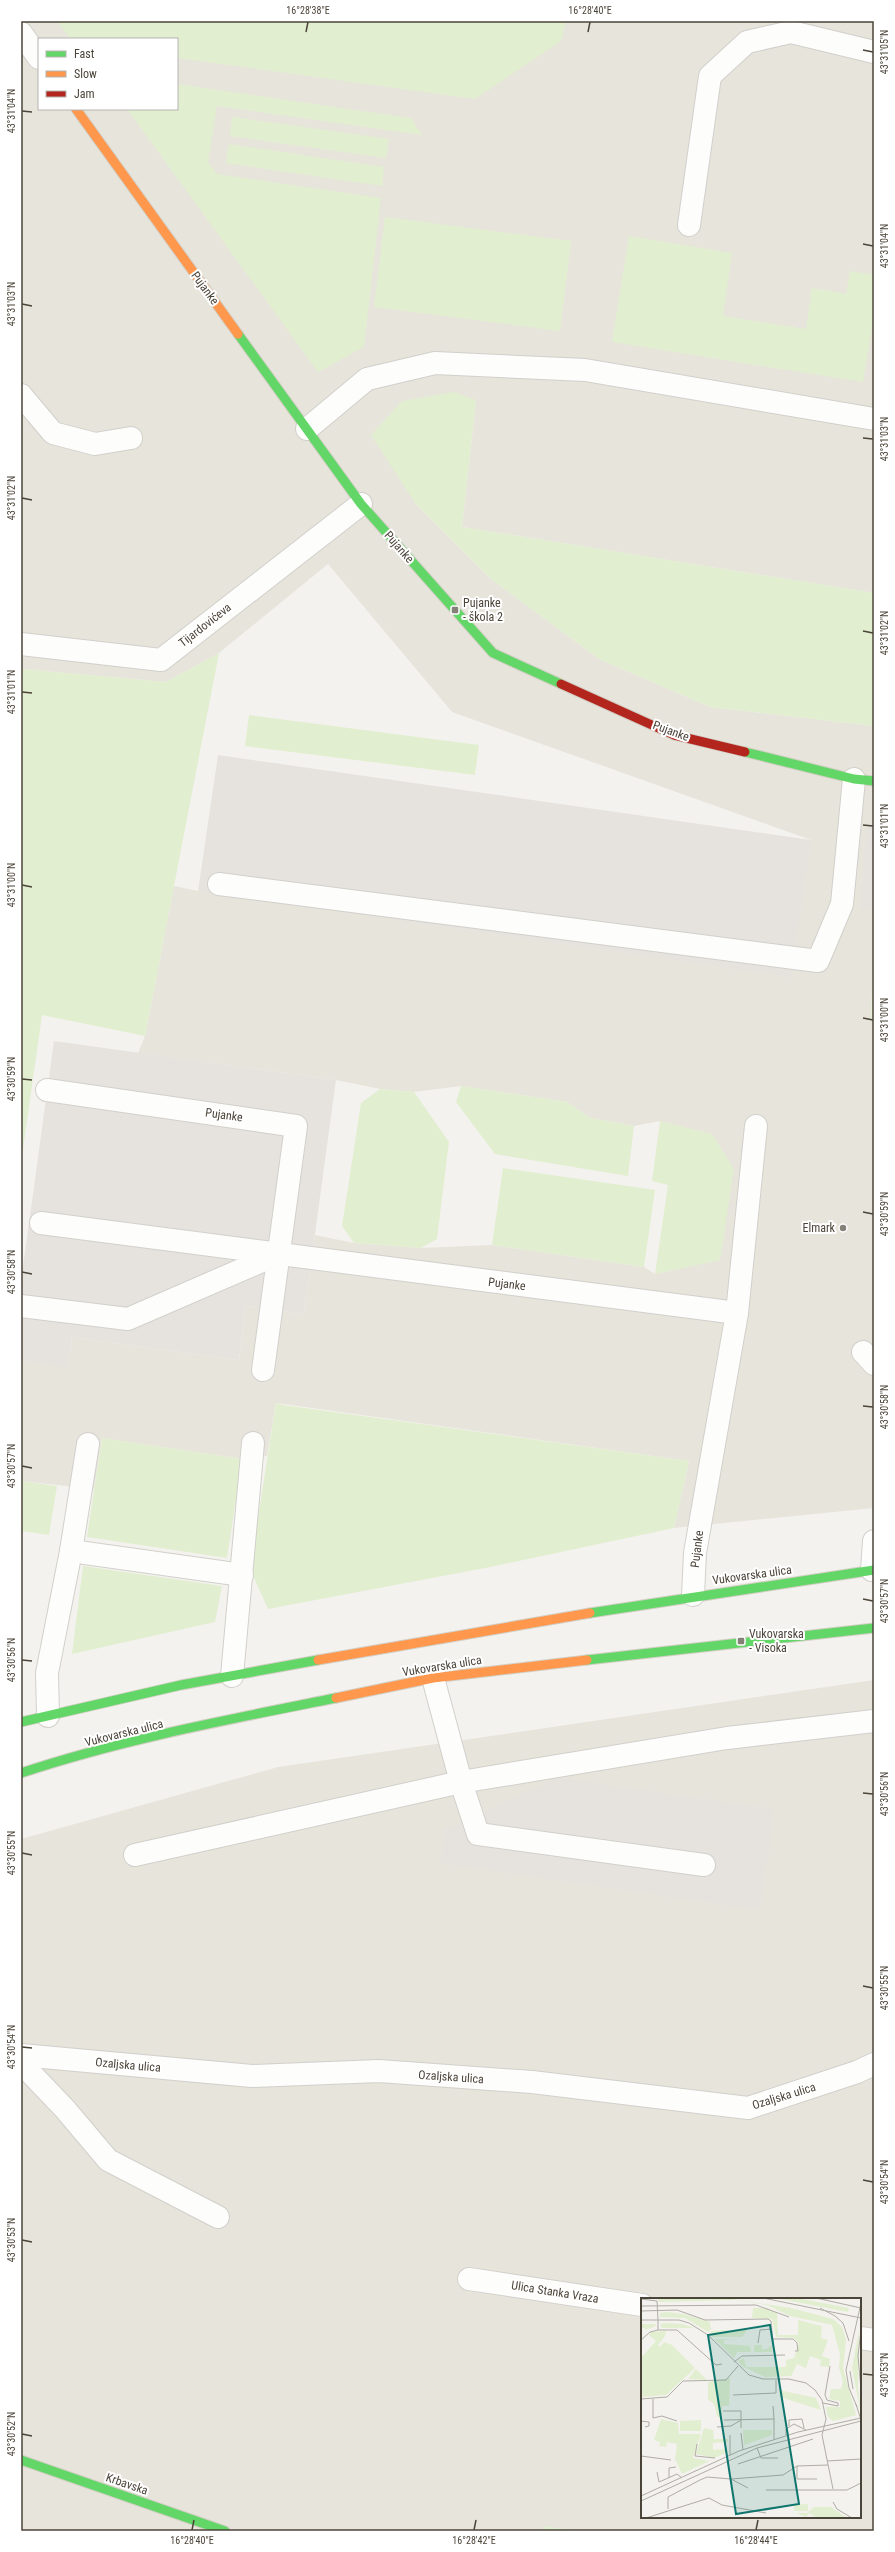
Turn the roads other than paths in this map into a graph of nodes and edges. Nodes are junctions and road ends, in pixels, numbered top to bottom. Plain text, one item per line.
1 (21, 32) edge
2 (874, 52) edge
3 (38, 57) edge
4 (77, 110) edge
5 (689, 224) dead end
6 (21, 395) edge
7 (874, 419) edge
8 (307, 429) junction
9 (131, 438) dead end
10 (361, 504) junction
11 (21, 644) edge
12 (864, 780) edge
13 (219, 884) dead end
14 (47, 1090) dead end
15 (756, 1126) dead end
16 (41, 1223) dead end
17 (278, 1254) junction
18 (21, 1306) edge
19 (737, 1313) junction
20 (263, 1370) dead end
21 (253, 1443) dead end
22 (88, 1444) dead end
23 (874, 1541) edge
24 (71, 1551) junction
25 (873, 1570) edge
26 (242, 1575) junction
27 (693, 1596) junction
28 (874, 1628) edge
29 (232, 1676) junction
30 (433, 1678) junction
31 (48, 1716) junction
32 (21, 1722) edge
33 (874, 1722) edge
34 (21, 1773) edge
35 (461, 1782) junction
36 (135, 1855) dead end
37 (704, 1865) dead end
38 (21, 2055) edge
39 (21, 2063) edge
40 (874, 2064) edge
41 (218, 2217) dead end
42 (469, 2279) dead end
43 (641, 2305) edge
44 (861, 2338) edge
45 (874, 2340) edge
46 (21, 2460) edge
47 (225, 2531) edge

1 - 3 street
2 - 5 street
4 - 8 street, Pujanke
6 - 9 street
7 - 8 street
8 - 10 street, Pujanke
10 - 11 street, Tijardovićeva
10 - 12 street, Pujanke
12 - 13 street
14 - 17 street, Pujanke
15 - 19 street, Pujanke
16 - 17 street, Pujanke
17 - 18 street
17 - 19 street, Pujanke
17 - 20 street
19 - 27 street, Pujanke
21 - 26 street
22 - 24 street
23 - 25 street
24 - 26 street
24 - 31 street
25 - 27 street, Vukovarska ulica
26 - 29 street
27 - 29 street, Vukovarska ulica
28 - 30 street, Vukovarska ulica
29 - 31 street, Vukovarska ulica
30 - 34 street, Vukovarska ulica
30 - 35 street
31 - 32 street, Vukovarska ulica
33 - 35 street
35 - 36 street
35 - 37 street
38 - 40 street, Ozaljska ulica
39 - 41 street
42 - 43 street, Ulica Stanka Vraza
44 - 45 street
46 - 47 street, Krbavska

